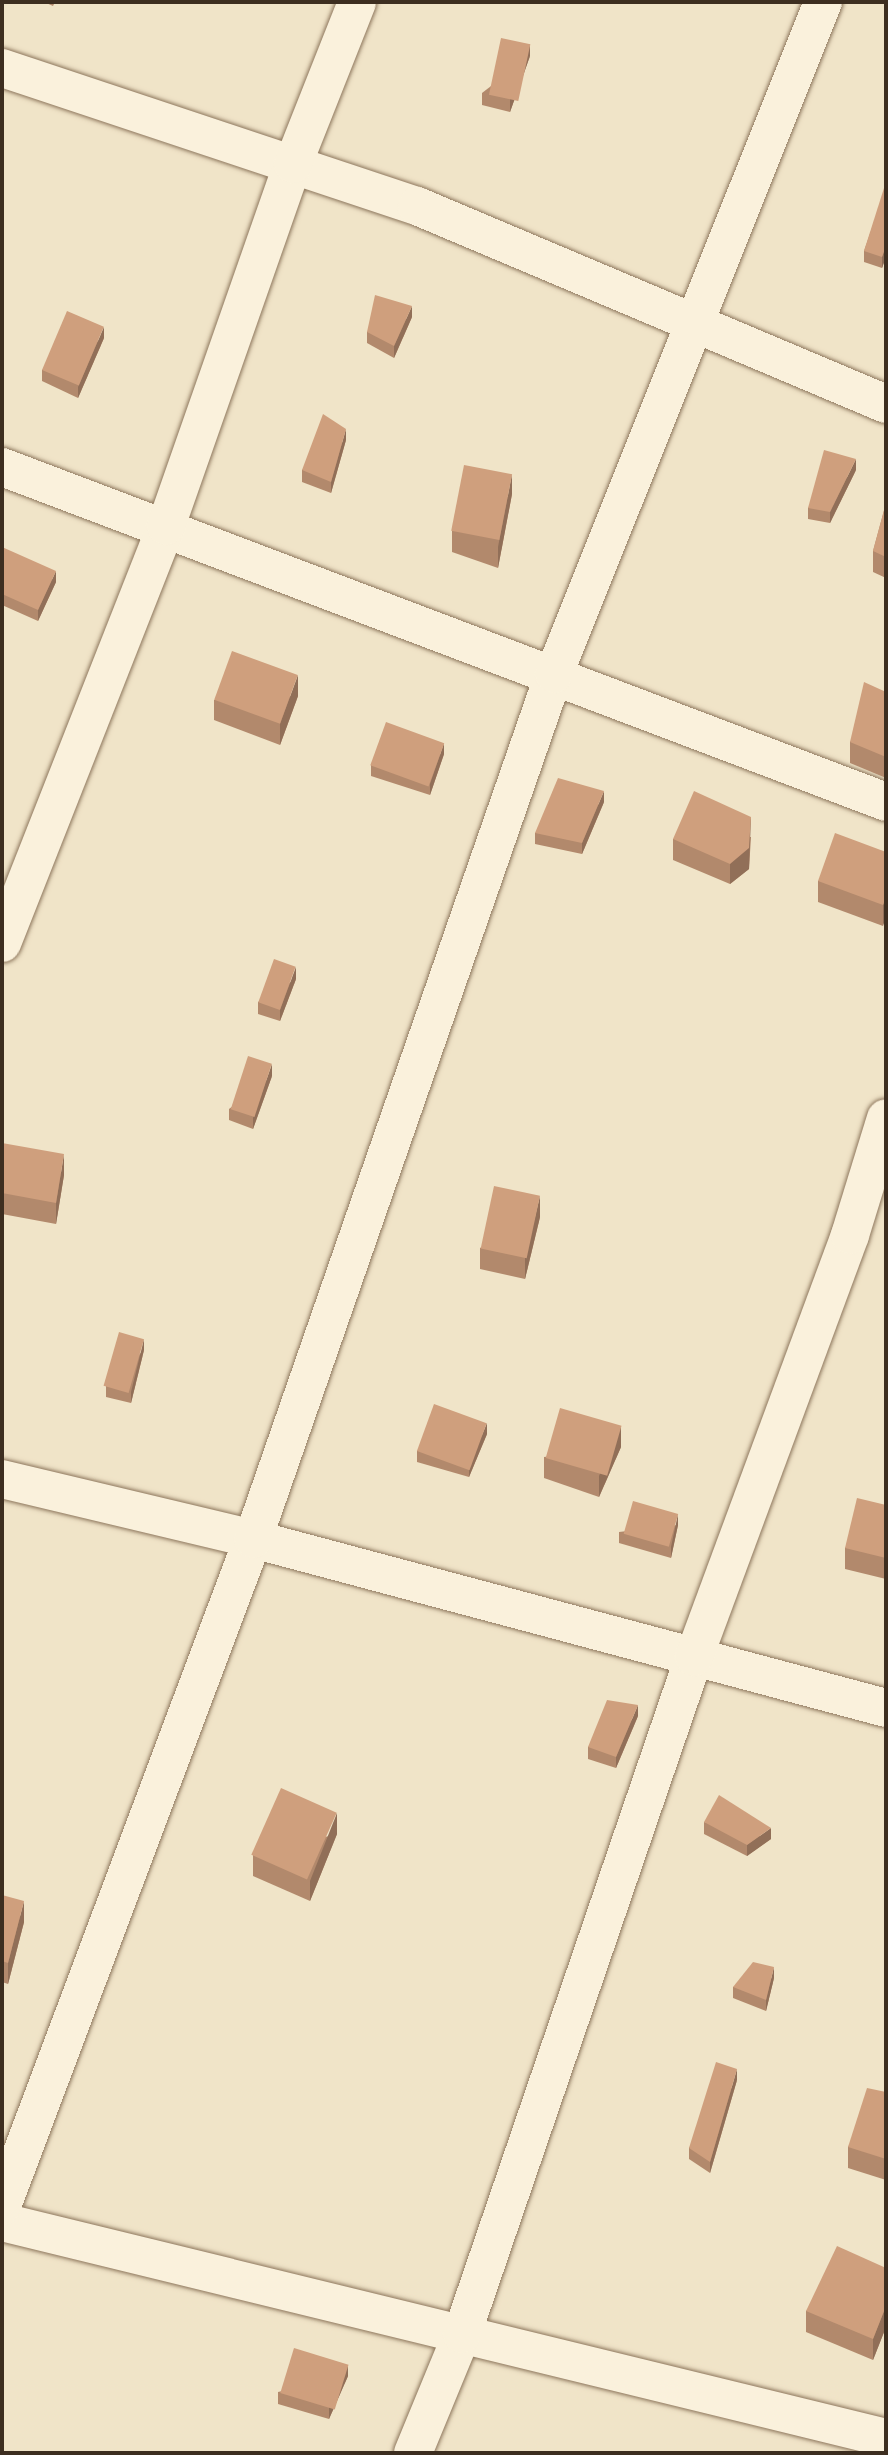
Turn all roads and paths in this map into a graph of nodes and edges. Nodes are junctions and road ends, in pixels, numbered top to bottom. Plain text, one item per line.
1 (356, 2) edge
2 (823, 2) edge
3 (2, 68) edge
4 (293, 164) junction
5 (694, 325) junction
6 (886, 404) edge
7 (2, 467) edge
8 (166, 526) junction
9 (554, 674) junction
10 (886, 802) edge
11 (2, 943) edge
12 (886, 1118) edge
13 (2, 1479) edge
14 (253, 1539) junction
15 (694, 1657) junction
16 (886, 1708) edge
17 (2, 2206) edge
18 (2, 2222) edge
19 (462, 2334) junction
20 (886, 2438) edge
21 (413, 2453) edge

1 - 4 street
2 - 5 street
3 - 4 street
4 - 5 street
4 - 8 street
5 - 6 street
5 - 9 street
7 - 8 street
8 - 9 street
8 - 11 street
9 - 10 street
9 - 14 street
12 - 15 street
13 - 14 street
14 - 15 street
14 - 17 street
15 - 16 street
15 - 19 street
18 - 19 street
19 - 20 street
19 - 21 street

